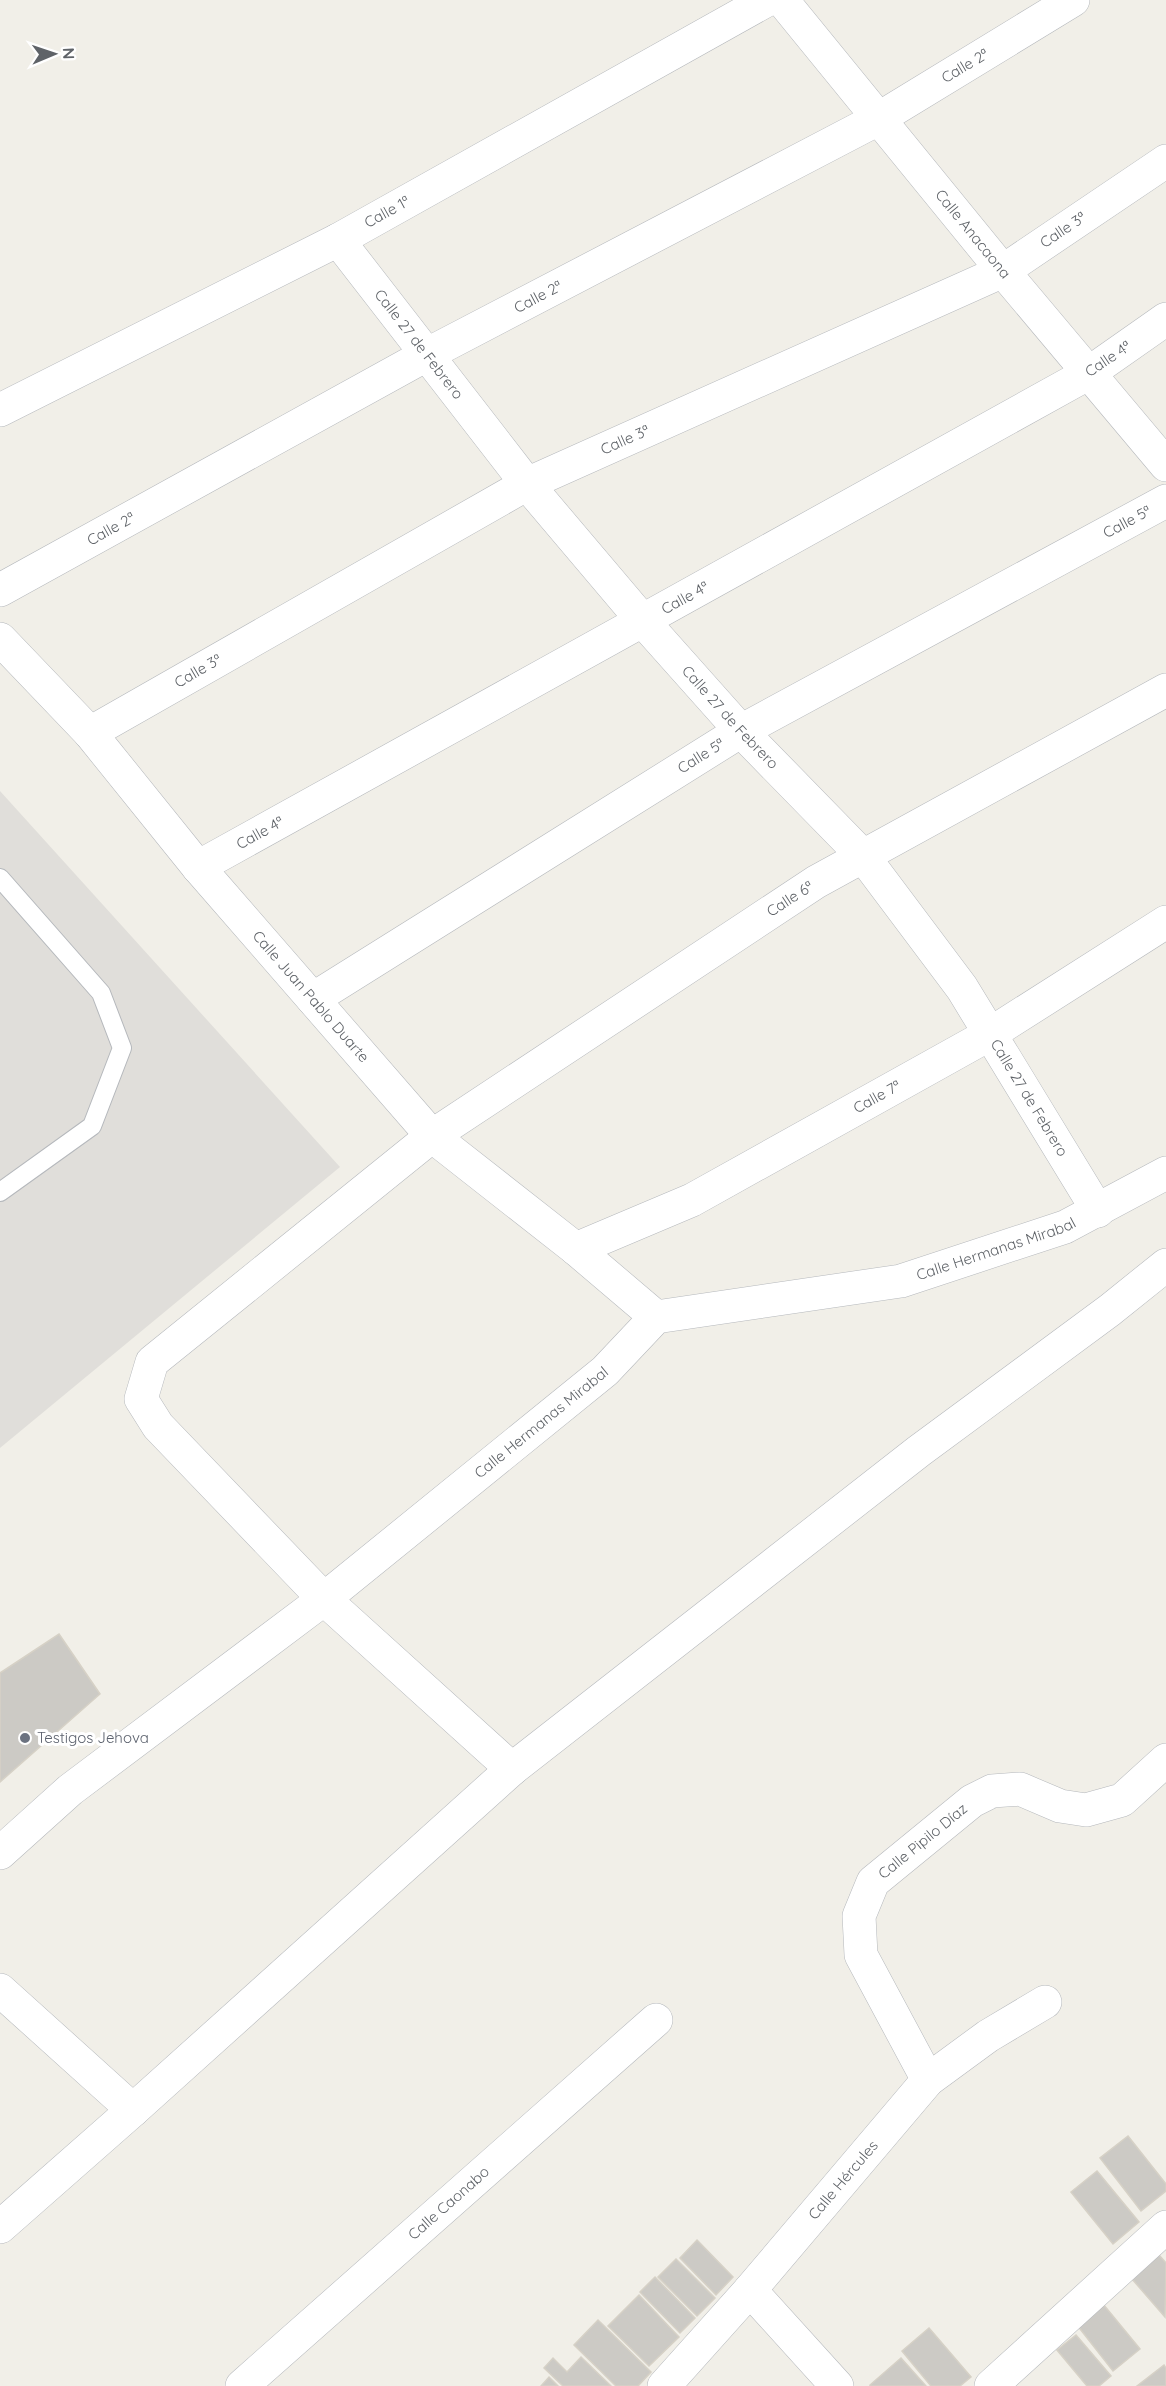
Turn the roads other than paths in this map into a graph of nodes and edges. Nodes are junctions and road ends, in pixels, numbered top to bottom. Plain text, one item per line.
1 (767, 0) edge
2 (782, 0) edge
3 (1073, 0) edge
4 (878, 119) junction
5 (1166, 161) edge
6 (338, 240) junction
7 (1003, 271) junction
8 (1166, 319) edge
9 (426, 355) junction
10 (1089, 373) junction
11 (0, 410) edge
12 (1166, 465) edge
13 (527, 484) junction
14 (1166, 501) edge
15 (0, 590) edge
16 (643, 621) junction
17 (0, 639) edge
18 (1166, 690) edge
19 (741, 731) junction
20 (90, 733) junction
21 (863, 856) junction
22 (198, 867) junction
23 (0, 878) edge
24 (1166, 922) edge
25 (313, 999) junction
26 (990, 1034) junction
27 (432, 1136) junction
28 (1166, 1173) edge
29 (0, 1192) edge
30 (1098, 1211) junction
31 (576, 1249) junction
32 (1166, 1265) edge
33 (656, 1317) junction
34 (324, 1599) junction
35 (1166, 1760) edge
36 (512, 1769) junction
37 (0, 1853) edge
38 (0, 1990) edge
39 (1045, 2001) dead end
40 (656, 2020) dead end
41 (928, 2080) junction
42 (134, 2110) junction
43 (0, 2227) edge
44 (1166, 2227) edge
45 (750, 2290) junction
46 (242, 2386) edge
47 (664, 2386) edge
48 (837, 2386) edge
49 (992, 2386) edge

1 - 6 street, Calle 1ª
2 - 4 street, Calle Anacaona
3 - 4 street, Calle 2ª
4 - 7 street, Calle Anacaona
4 - 9 street, Calle 2ª
5 - 7 street, Calle 3ª
6 - 9 street, Calle 27 de Febrero
6 - 11 street, Calle 1ª
7 - 10 street, Calle Anacaona
7 - 13 street, Calle 3ª
8 - 10 street, Calle 4ª
9 - 13 street, Calle 27 de Febrero
9 - 15 street, Calle 2ª
10 - 12 street, Calle Anacaona
10 - 16 street, Calle 4ª
13 - 16 street, Calle 27 de Febrero
13 - 20 street, Calle 3ª
14 - 19 street, Calle 5ª
16 - 19 street, Calle 27 de Febrero
16 - 22 street, Calle 4ª
17 - 20 street, Calle Juan Pablo Duarte
18 - 21 street, Calle 6ª
19 - 21 street, Calle 27 de Febrero
19 - 25 street, Calle 5ª
20 - 22 street, Calle Juan Pablo Duarte
21 - 26 street, Calle 27 de Febrero
21 - 27 street, Calle 6ª
22 - 25 street, Calle Juan Pablo Duarte
23 - 29 lane
24 - 26 street, Calle 7ª
25 - 27 street, Calle Juan Pablo Duarte
26 - 30 street, Calle 27 de Febrero
26 - 31 street, Calle 7ª
27 - 31 street, Calle Juan Pablo Duarte
27 - 34 street, Calle 6ª
28 - 30 street, Calle Hermanas Mirabal
30 - 33 street, Calle Hermanas Mirabal
31 - 33 street, Calle Juan Pablo Duarte
32 - 36 street
33 - 34 street, Calle Hermanas Mirabal
34 - 36 street, Calle 6ª
34 - 37 street, Calle Hermanas Mirabal
35 - 41 street, Calle Pipilo Díaz
36 - 42 street
38 - 42 street
39 - 41 street, Calle Hércules
40 - 46 street, Calle Caonabo
41 - 45 street, Calle Hércules
42 - 43 street
44 - 49 street
45 - 47 street, Calle Hércules
45 - 48 street

